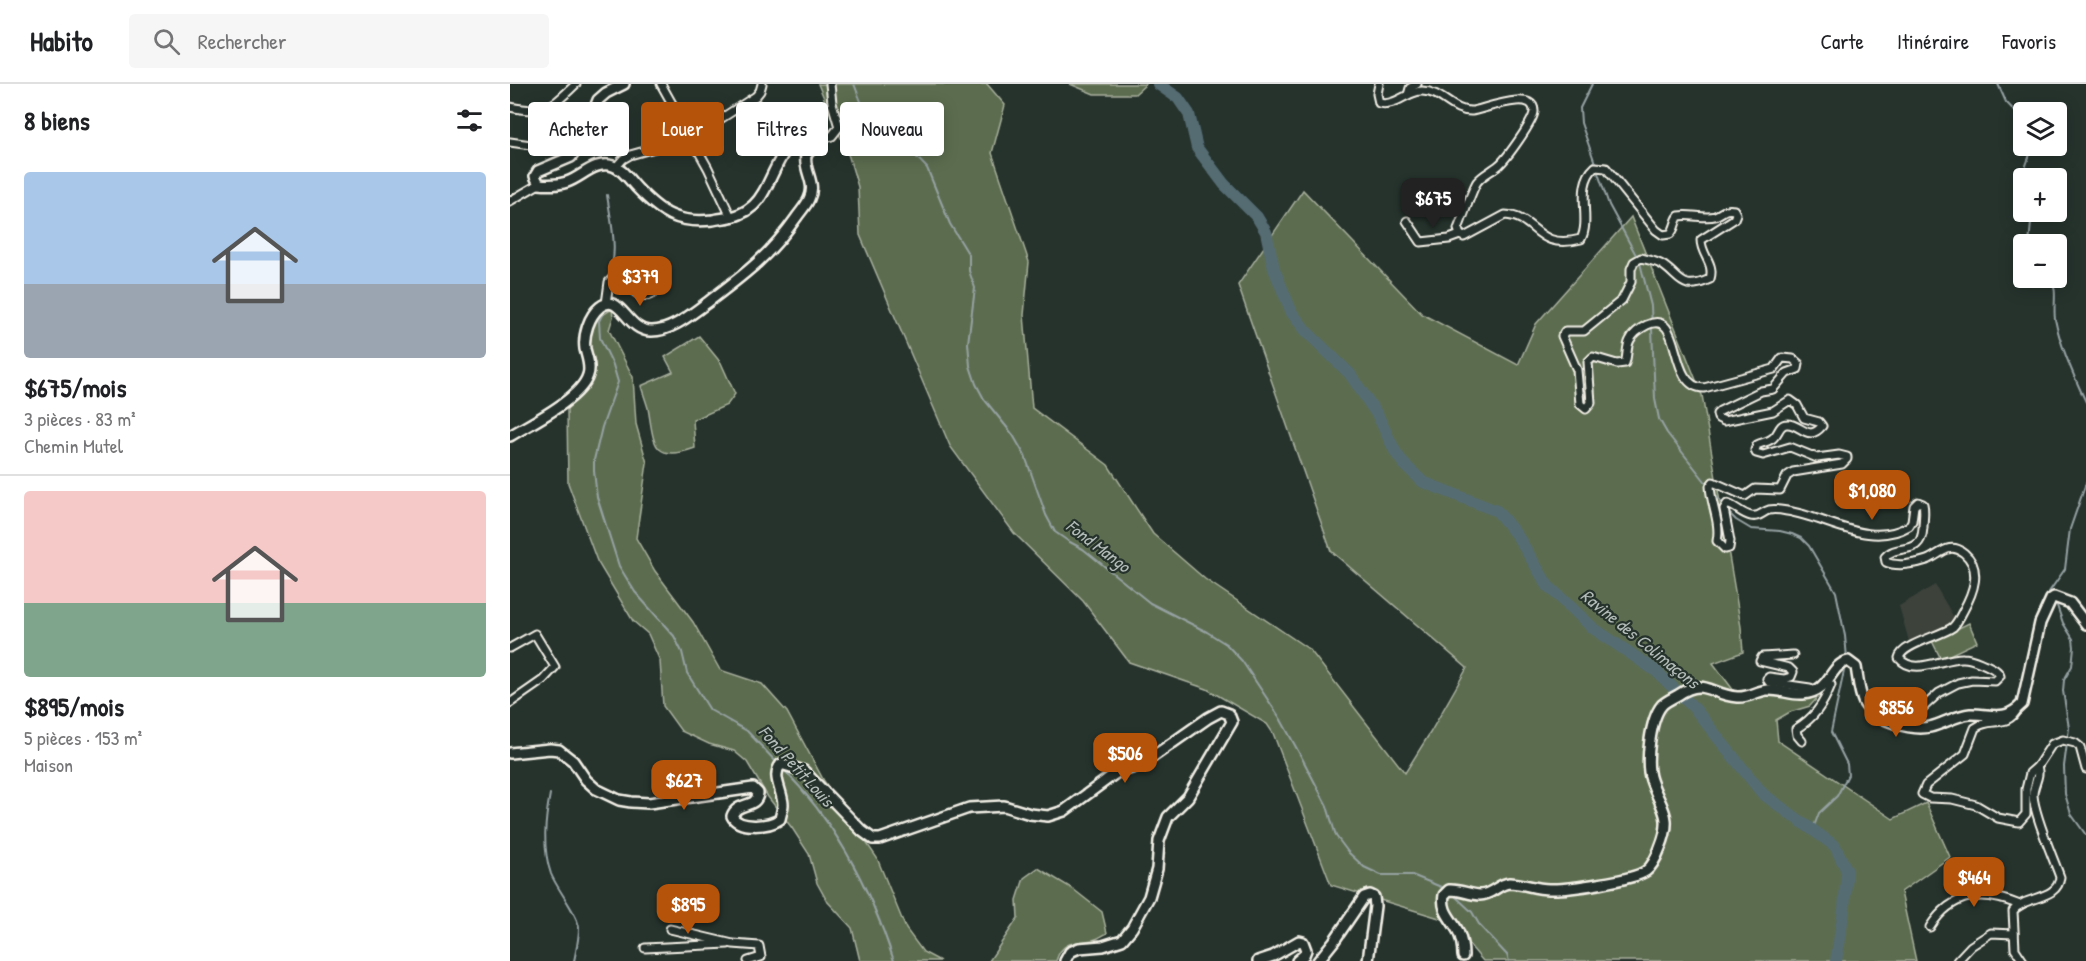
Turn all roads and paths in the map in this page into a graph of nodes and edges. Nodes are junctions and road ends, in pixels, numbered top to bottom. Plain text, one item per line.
1 (576, 84) edge
2 (624, 84) edge
3 (661, 84) edge
4 (762, 84) edge
5 (830, 84) edge
6 (1379, 84) edge
7 (1417, 84) edge
8 (1408, 95) junction
9 (597, 102) edge
10 (671, 102) edge
11 (510, 106) edge
12 (724, 117) edge
13 (828, 137) edge
14 (510, 142) edge
15 (528, 145) edge
16 (641, 152) edge
17 (572, 156) edge
18 (701, 156) edge
19 (781, 156) edge
20 (806, 156) edge
21 (616, 167) junction
22 (539, 184) junction
23 (510, 201) edge
24 (731, 217) junction
25 (1407, 221) dead end
26 (1460, 235) junction
27 (658, 289) dead end
28 (606, 304) junction
29 (510, 436) edge
30 (2086, 624) edge
31 (510, 648) edge
32 (1793, 655) dead end
33 (1828, 682) junction
34 (1810, 693) junction
35 (510, 703) edge
36 (2018, 708) junction
37 (1893, 723) junction
38 (1802, 741) dead end
39 (510, 753) edge
40 (2037, 767) junction
41 (2086, 769) edge
42 (2020, 905) junction
43 (1930, 927) dead end
44 (670, 929) dead end
45 (2014, 934) junction
46 (733, 944) junction
47 (645, 948) dead end
48 (1463, 959) edge
49 (748, 961) edge
50 (1065, 961) edge
51 (1258, 961) edge
52 (1297, 961) edge
53 (1318, 961) edge
54 (1368, 961) edge
55 (1957, 961) edge
56 (2023, 961) edge

1 - 11 street
2 - 9 main road
3 - 10 street
4 - 12 street
5 - 13 street
6 - 8 street
7 - 8 street
8 - 26 street
14 - 15 street
16 - 21 street
17 - 22 main road
18 - 24 street
19 - 24 main road
20 - 28 main road
21 - 22 main road
21 - 24 main road
22 - 23 street
25 - 26 street
26 - 37 street
27 - 28 street
28 - 29 main road
30 - 36 main road
31 - 35 street
32 - 34 street
33 - 34 main road
33 - 37 main road
33 - 38 street
34 - 48 main road
36 - 37 main road
36 - 40 street
39 - 50 main road
40 - 41 street
40 - 42 street
42 - 43 street
42 - 45 street
44 - 46 street
45 - 55 street
45 - 56 street
46 - 47 street
46 - 49 street
51 - 52 main road
53 - 54 main road

